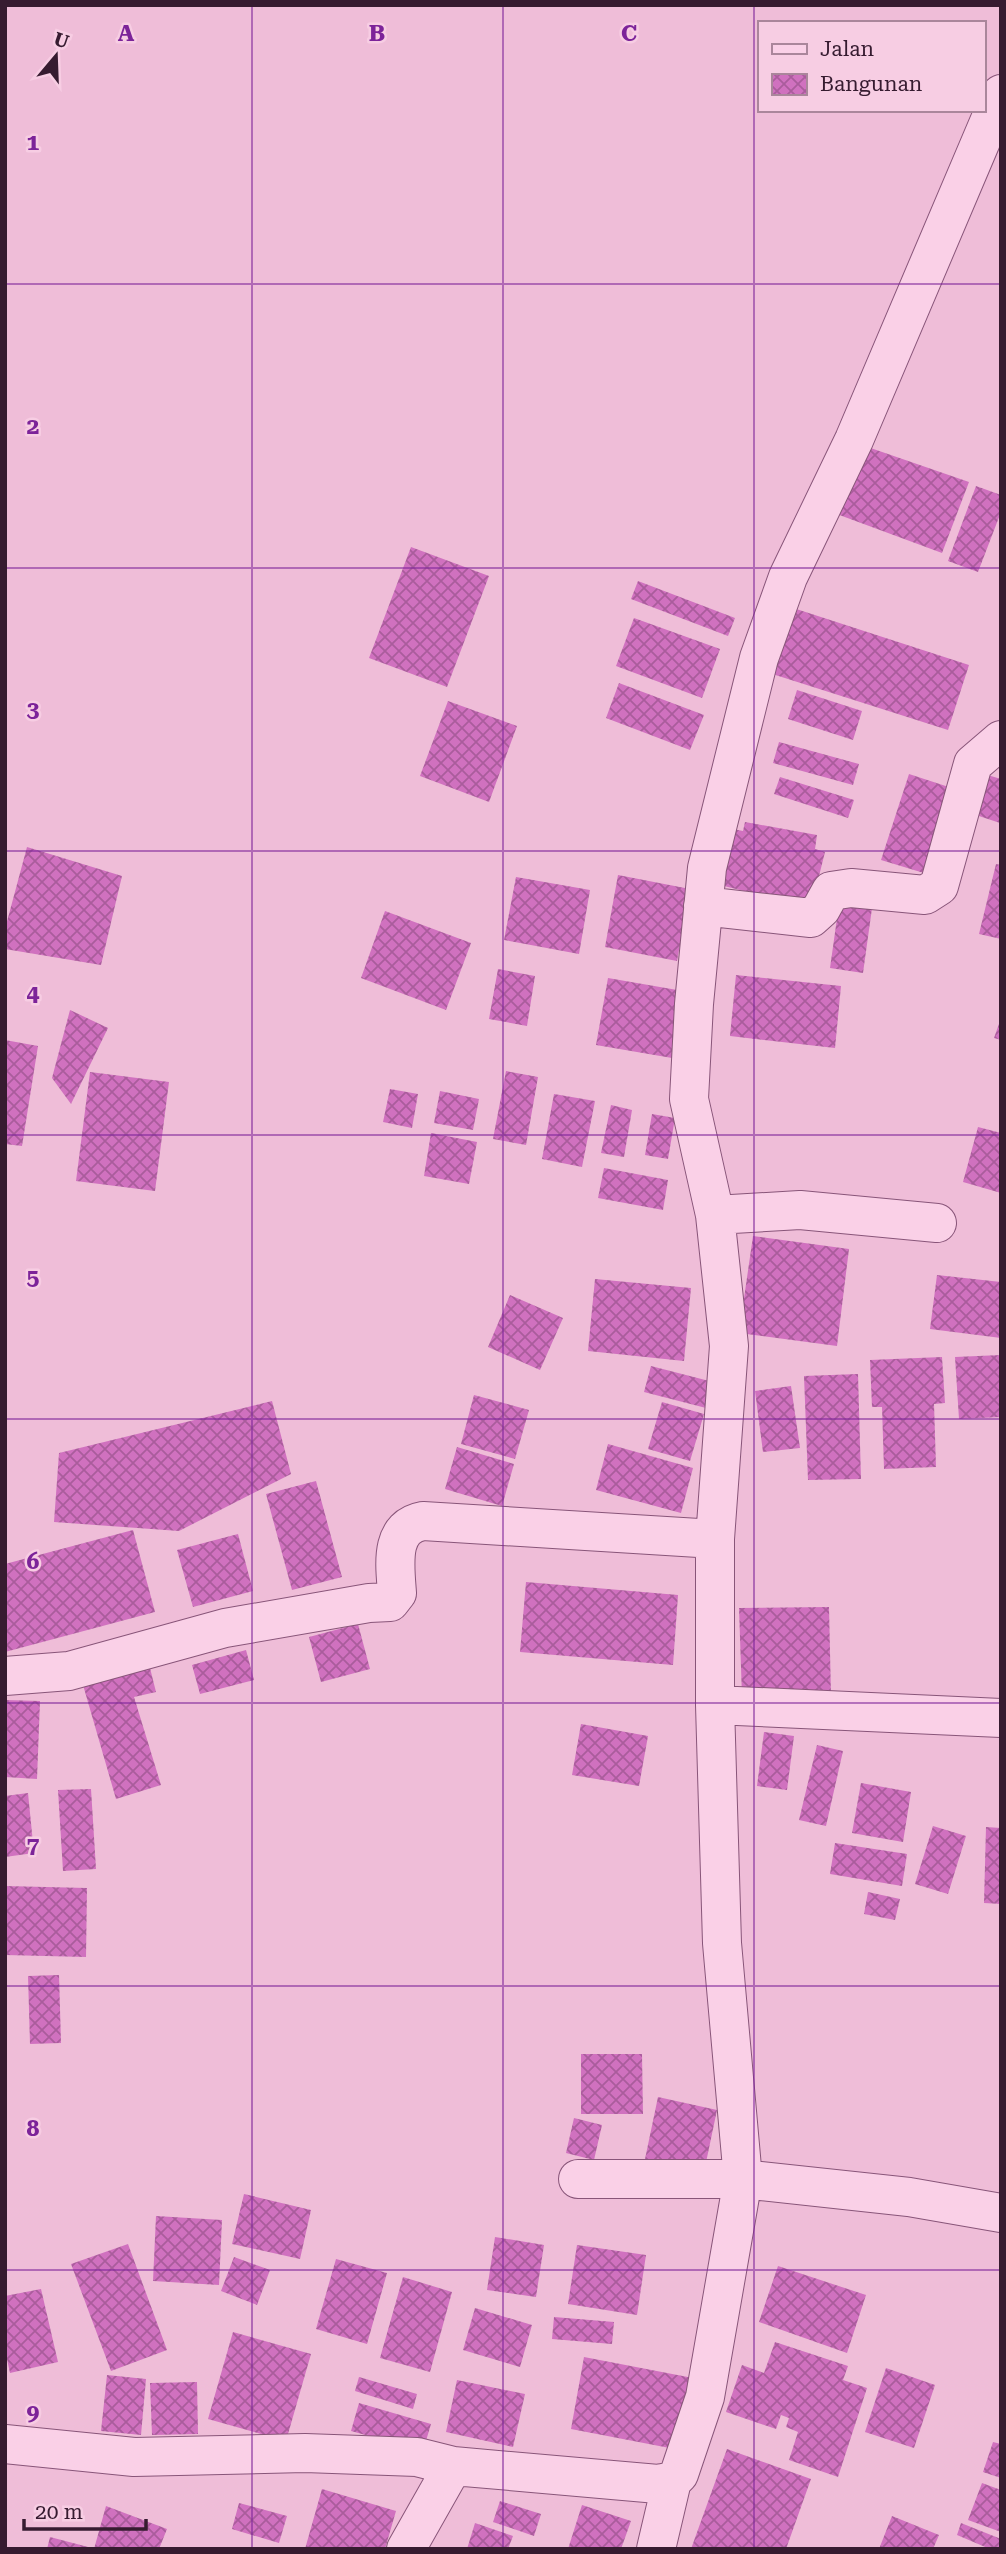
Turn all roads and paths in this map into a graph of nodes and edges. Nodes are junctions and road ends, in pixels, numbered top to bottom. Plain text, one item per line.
1 (1001, 94) edge
2 (1001, 740) edge
3 (703, 906) junction
4 (715, 1215) junction
5 (937, 1223) dead end
6 (715, 1539) junction
7 (5, 1676) edge
8 (715, 1705) junction
9 (1001, 1718) edge
10 (578, 2179) dead end
11 (743, 2179) junction
12 (1001, 2213) edge
13 (5, 2444) edge
14 (453, 2466) junction
15 (672, 2482) junction
16 (406, 2549) edge
17 (656, 2549) edge

1 - 3 street
2 - 3 street
3 - 4 street
4 - 5 street
4 - 6 street
6 - 7 street
6 - 8 street
8 - 9 street
8 - 11 street
10 - 11 street
11 - 12 street
11 - 15 street
13 - 14 street
14 - 15 street
14 - 16 street
15 - 17 street

